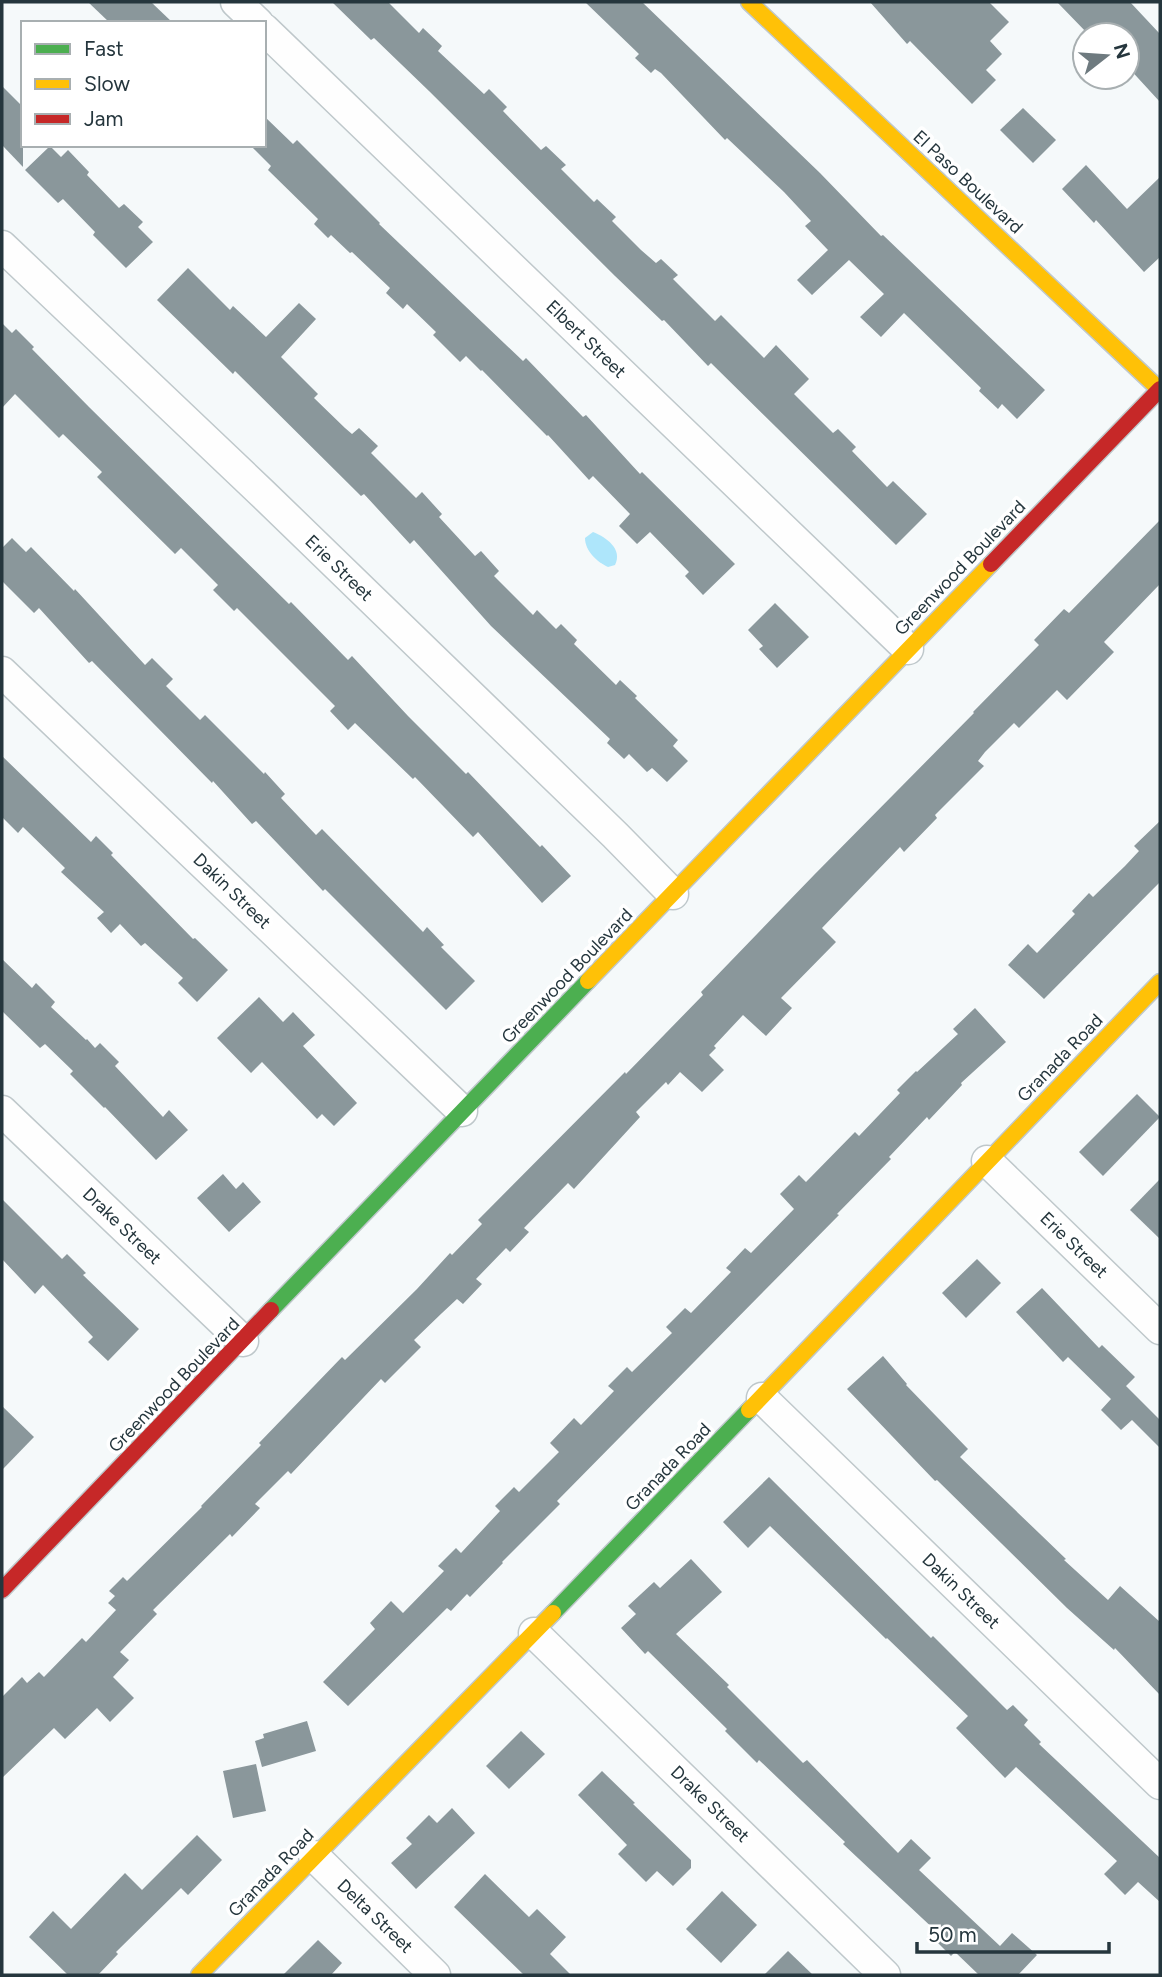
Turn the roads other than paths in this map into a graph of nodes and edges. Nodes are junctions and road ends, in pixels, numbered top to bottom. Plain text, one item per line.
1 (236, 2) edge
2 (749, 2) edge
3 (256, 21) edge
4 (266, 31) edge
5 (2, 246) edge
6 (1160, 389) edge
7 (908, 649) junction
8 (2, 672) edge
9 (673, 894) junction
10 (1160, 982) edge
11 (2, 1111) edge
12 (462, 1111) junction
13 (987, 1161) junction
14 (1160, 1329) edge
15 (243, 1341) junction
16 (762, 1398) junction
17 (7, 1574) edge
18 (534, 1633) junction
19 (1160, 1784) edge
20 (314, 1856) junction
21 (199, 1975) edge
22 (435, 1975) edge
23 (886, 1975) edge

1 - 3 street
2 - 6 street, El Paso Boulevard
4 - 7 street, Elbert Street
5 - 9 street, Erie Street
6 - 7 street, Greenwood Boulevard
7 - 9 street, Greenwood Boulevard
8 - 12 street, Dakin Street
9 - 12 street, Greenwood Boulevard
10 - 13 street, Granada Road
11 - 15 street, Drake Street
12 - 15 street, Greenwood Boulevard
13 - 14 street, Erie Street
13 - 16 street, Granada Road
15 - 17 street, Greenwood Boulevard
16 - 18 street, Granada Road
16 - 19 street, Dakin Street
18 - 20 street, Granada Road
18 - 23 street, Drake Street
20 - 21 street, Granada Road
20 - 22 street, Delta Street

